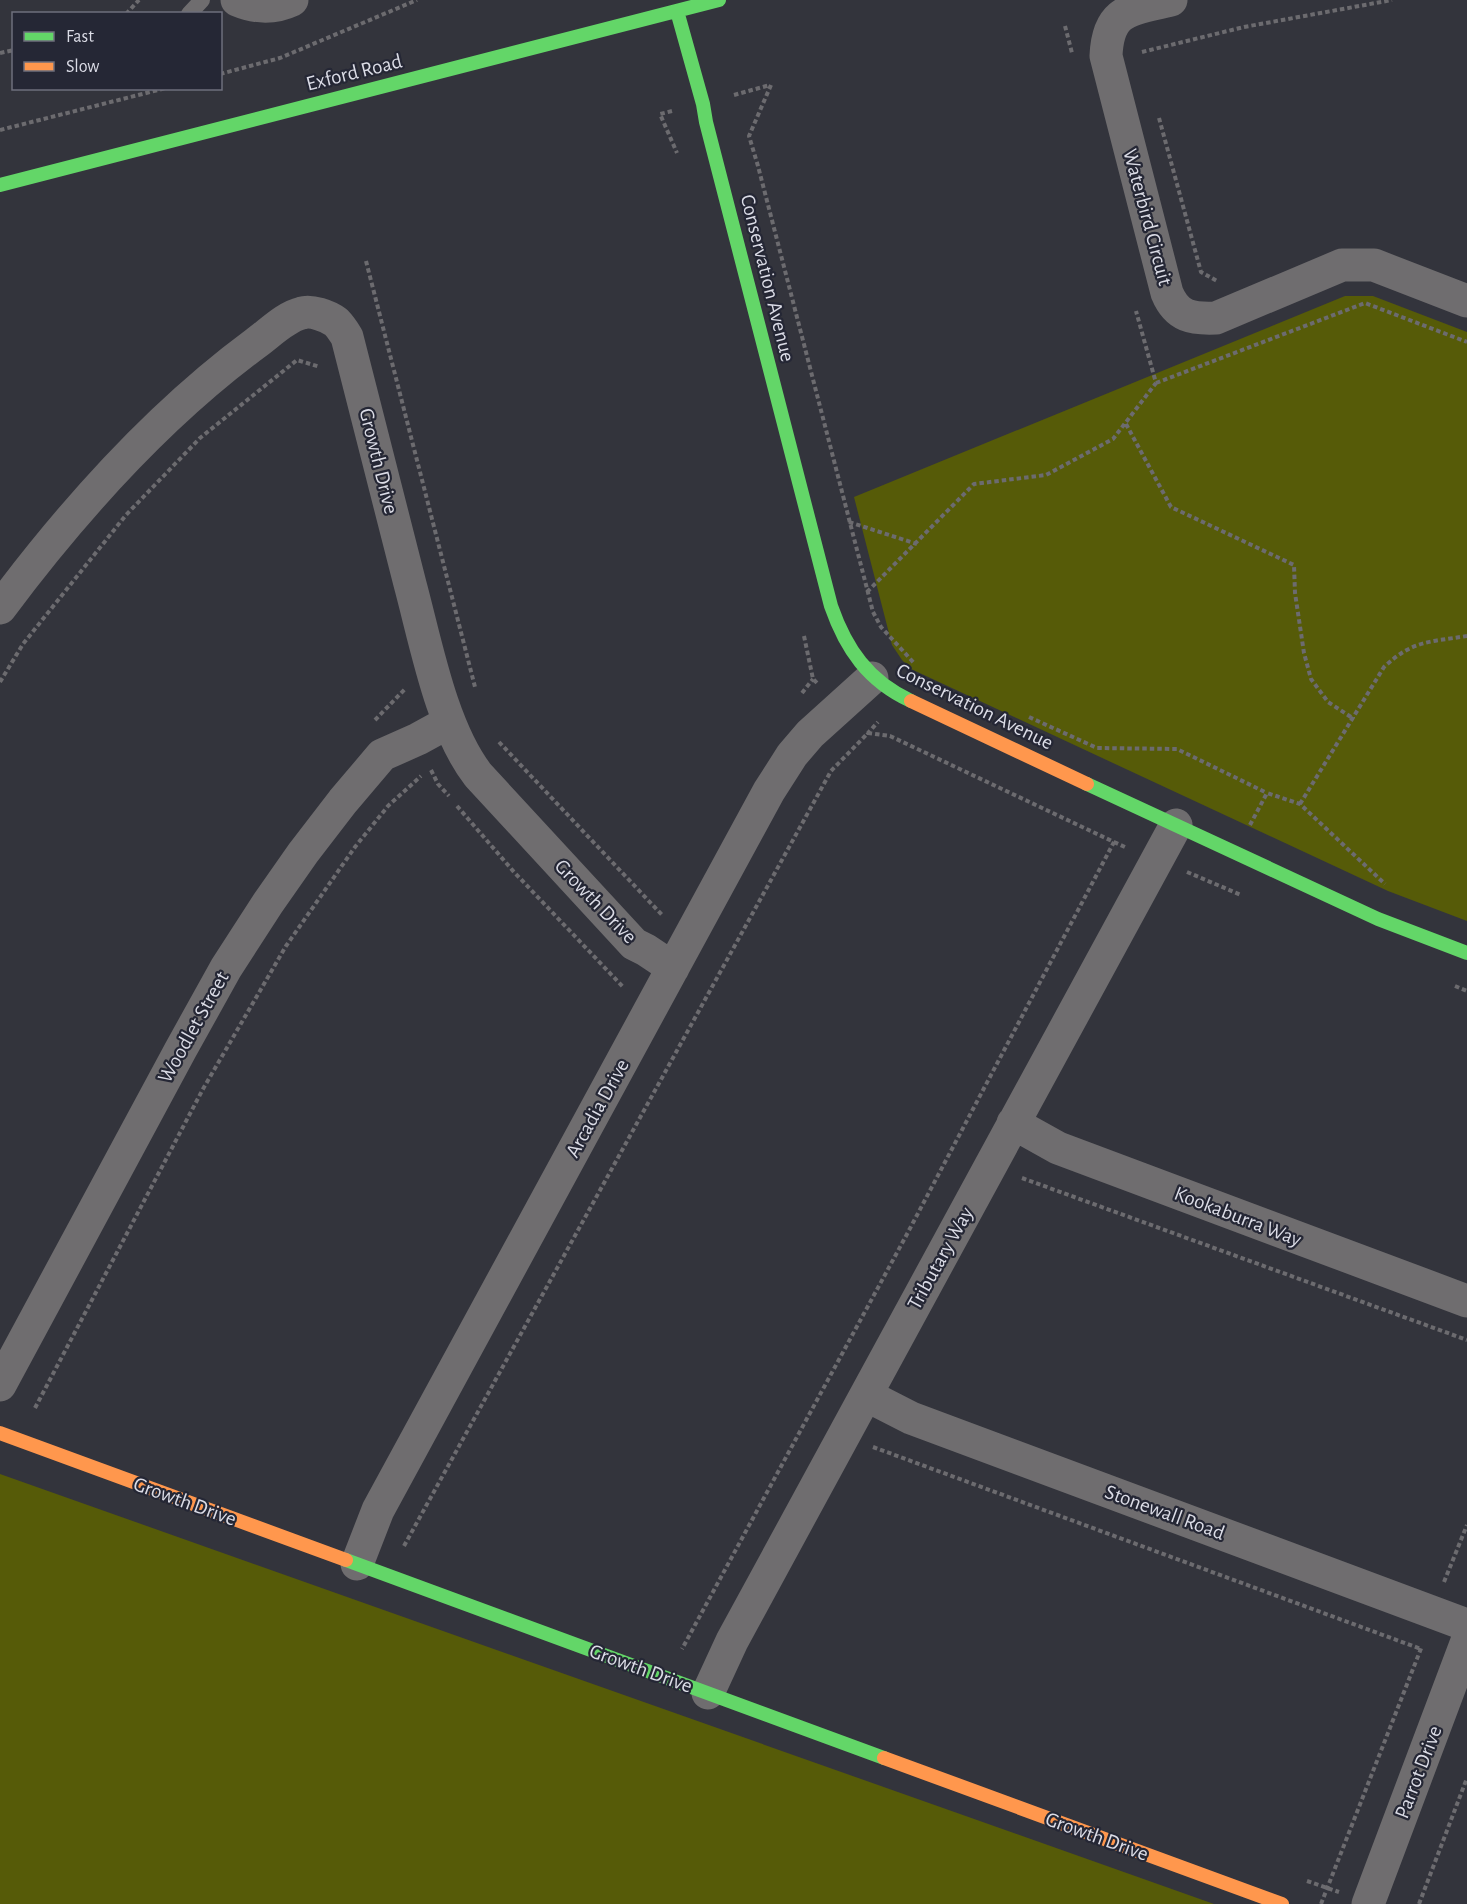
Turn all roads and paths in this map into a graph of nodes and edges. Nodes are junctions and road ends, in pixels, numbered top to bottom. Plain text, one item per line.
1 (139, 0) edge
2 (202, 0) edge
3 (237, 0) edge
4 (292, 0) edge
5 (417, 0) edge
6 (719, 0) edge
7 (1171, 0) edge
8 (1392, 0) edge
9 (677, 11) junction
10 (128, 12) edge
11 (191, 12) edge
12 (1144, 62) dead end
13 (222, 73) edge
14 (771, 85) dead end
15 (158, 90) edge
16 (1159, 117) dead end
17 (0, 130) edge
18 (0, 185) edge
19 (1221, 283) dead end
20 (1467, 301) edge
21 (1138, 318) dead end
22 (1467, 342) edge
23 (323, 378) dead end
24 (1156, 383) junction
25 (1126, 424) junction
26 (849, 522) junction
27 (917, 544) junction
28 (867, 592) junction
29 (0, 608) edge
30 (1467, 636) edge
31 (919, 667) dead end
32 (872, 678) junction
33 (0, 682) edge
34 (405, 688) dead end
35 (1024, 714) dead end
36 (1354, 719) junction
37 (449, 722) junction
38 (418, 739) junction
39 (1267, 793) junction
40 (1300, 804) junction
41 (1176, 825) junction
42 (1235, 852) junction
43 (1217, 885) dead end
44 (1395, 887) dead end
45 (1467, 953) edge
46 (673, 969) junction
47 (619, 998) dead end
48 (1013, 1123) junction
49 (1018, 1176) dead end
50 (1467, 1301) edge
51 (1467, 1340) edge
52 (0, 1385) edge
53 (866, 1395) junction
54 (35, 1408) dead end
55 (0, 1433) edge
56 (871, 1446) dead end
57 (1467, 1525) edge
58 (405, 1546) dead end
59 (357, 1564) junction
60 (1433, 1611) junction
61 (1467, 1625) edge
62 (1467, 1641) edge
63 (1421, 1648) junction
64 (681, 1651) dead end
65 (708, 1693) junction
66 (1467, 1778) edge
67 (1282, 1904) edge
68 (1321, 1904) edge
69 (1368, 1904) edge
70 (1419, 1904) edge

1 - 10 path
2 - 11 lane
3 - 4 street
5 - 13 path
6 - 9 street, Exford Road
7 - 20 street, Waterbird Circuit
8 - 12 path
9 - 18 street, Exford Road
9 - 32 street, Conservation Avenue
14 - 26 path
15 - 17 path
16 - 19 path
21 - 24 path
22 - 24 path
23 - 33 path
24 - 25 path
25 - 27 path
25 - 36 path
26 - 27 path
26 - 28 path
27 - 28 path
28 - 31 path
29 - 37 street, Growth Drive
30 - 36 path
32 - 41 street, Conservation Avenue
32 - 46 street, Arcadia Drive
34 - 38 path
35 - 39 path
36 - 40 path
37 - 38 street, Woodlet Street
37 - 46 street, Growth Drive
38 - 52 street, Woodlet Street
39 - 40 path
39 - 42 path
40 - 44 path
41 - 42 street, Conservation Avenue
41 - 48 street, Tributary Way
42 - 43 path
42 - 45 street, Conservation Avenue
46 - 59 street, Arcadia Drive
47 - 54 path
48 - 50 street, Kookaburra Way
48 - 53 street, Tributary Way
49 - 51 path
53 - 60 street, Stonewall Road
53 - 65 street, Tributary Way
55 - 59 street, Growth Drive
56 - 63 path
57 - 60 path
58 - 64 path
59 - 65 street, Growth Drive
60 - 61 street, Stonewall Road
60 - 63 path
62 - 69 street, Parrot Drive
63 - 68 path
65 - 67 street, Growth Drive
66 - 70 path

